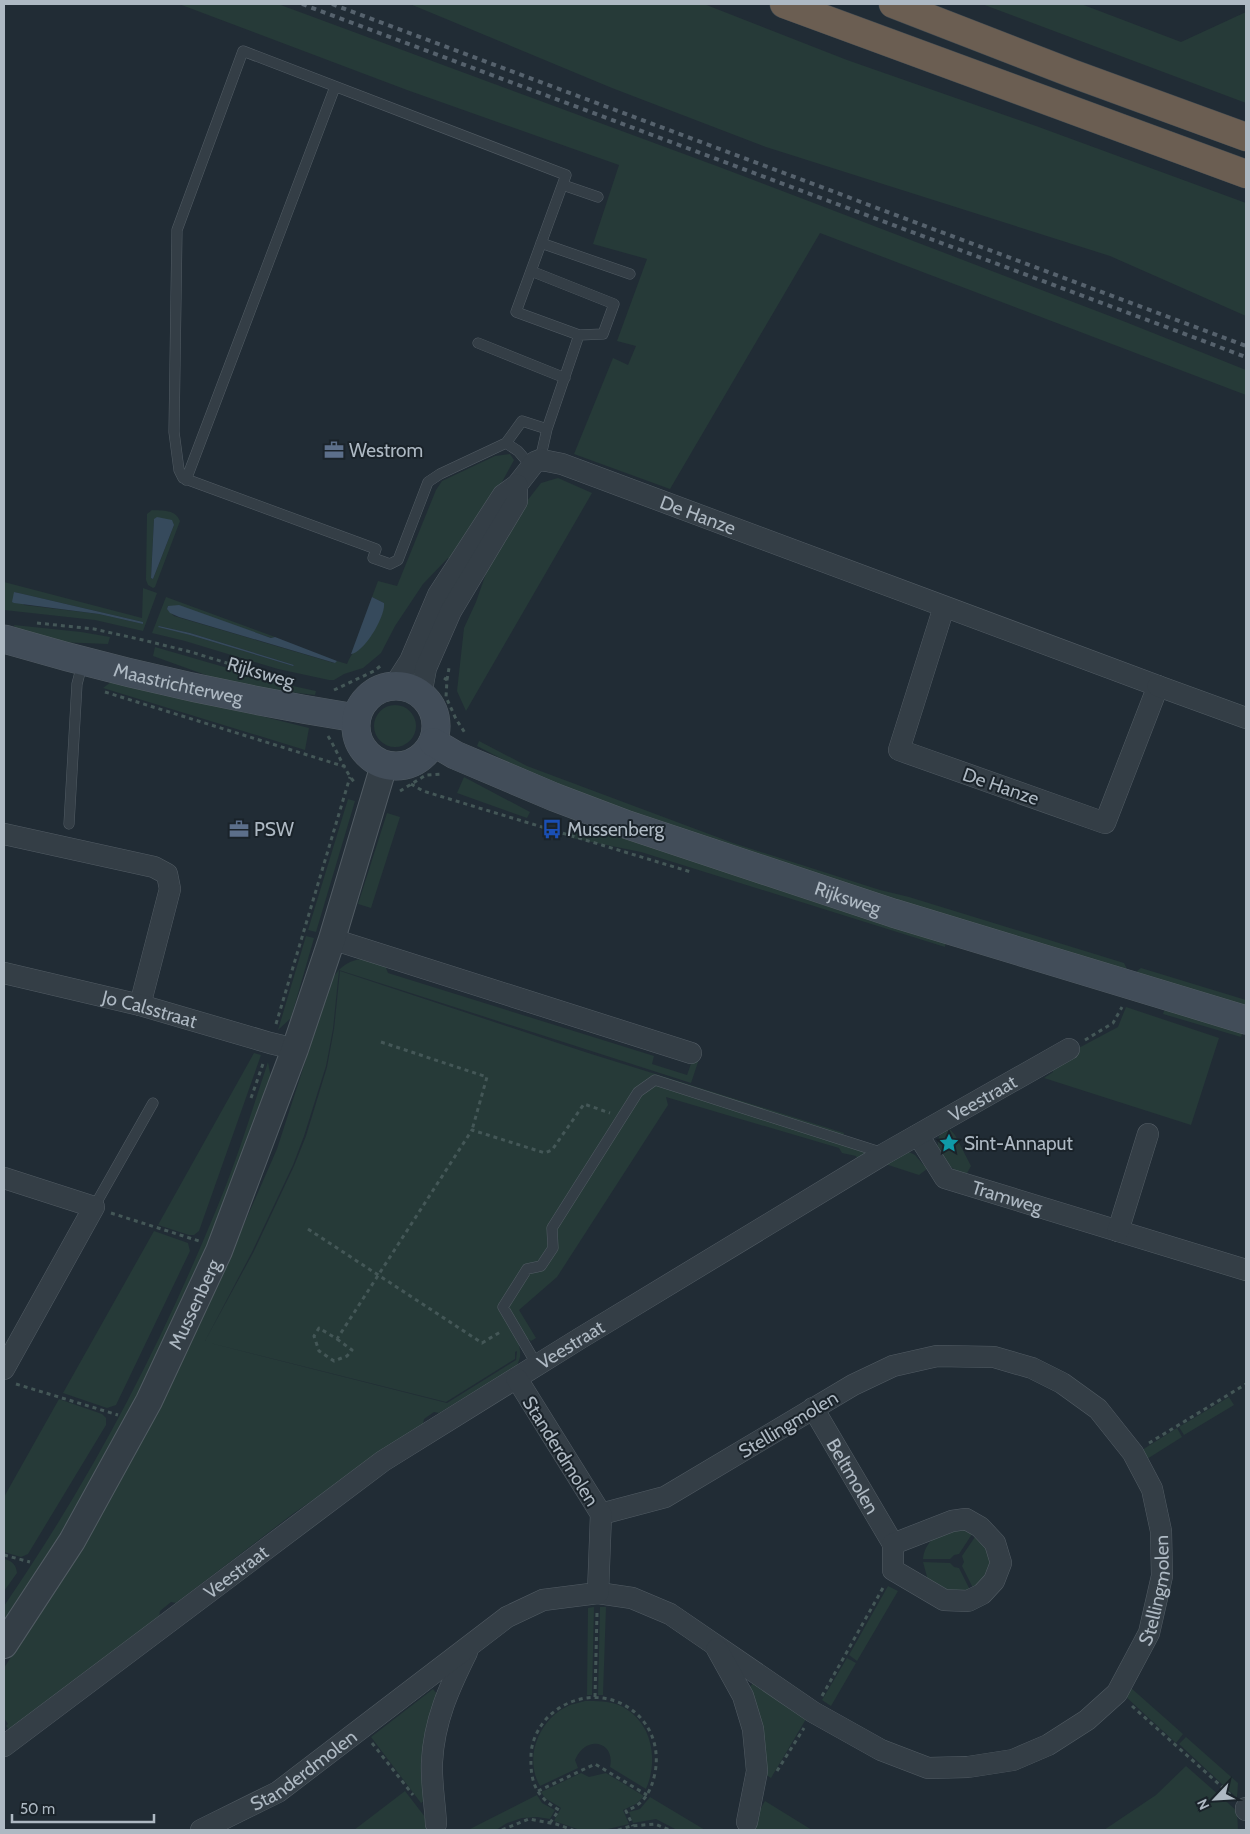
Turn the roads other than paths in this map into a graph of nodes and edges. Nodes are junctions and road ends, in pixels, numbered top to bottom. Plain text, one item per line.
1 (784, 4) edge
2 (893, 4) edge
3 (335, 87) junction
4 (1246, 137) edge
5 (1246, 174) edge
6 (562, 185) junction
7 (598, 197) dead end
8 (541, 243) junction
9 (531, 271) junction
10 (630, 274) dead end
11 (580, 335) junction
12 (478, 343) dead end
13 (565, 378) junction
14 (547, 429) junction
15 (506, 443) junction
16 (536, 463) junction
17 (186, 480) junction
18 (944, 607) junction
19 (4, 639) edge
20 (418, 664) junction
21 (80, 672) junction
22 (394, 686) junction
23 (1158, 686) junction
24 (421, 695) junction
25 (356, 718) junction
26 (1246, 718) edge
27 (455, 741) junction
28 (384, 765) junction
29 (69, 824) dead end
30 (4, 834) edge
31 (332, 939) junction
32 (4, 973) edge
33 (140, 1005) junction
34 (1246, 1020) edge
35 (295, 1049) junction
36 (1069, 1049) road end
37 (691, 1053) dead end
38 (153, 1104) dead end
39 (1148, 1134) dead end
40 (918, 1135) junction
41 (884, 1154) junction
42 (4, 1178) edge
43 (94, 1207) junction
44 (1118, 1231) junction
45 (1246, 1270) edge
46 (538, 1366) junction
47 (6, 1375) edge
48 (517, 1378) junction
49 (813, 1408) junction
50 (601, 1514) junction
51 (894, 1544) junction
52 (598, 1593) junction
53 (714, 1644) junction
54 (4, 1645) edge
55 (470, 1645) junction
56 (4, 1746) edge
57 (747, 1822) dead end
58 (436, 1824) road end
59 (201, 1830) edge

1 - 5 highway
2 - 4 highway
3 - 6 lane
3 - 17 lane
3 - 17 lane
6 - 7 lane
6 - 8 lane
8 - 9 lane
8 - 10 lane
9 - 11 lane
9 - 11 lane
11 - 13 lane
12 - 13 lane
13 - 14 lane
14 - 15 lane
14 - 16 lane
15 - 16 lane
15 - 17 lane
16 - 18 street, De Hanze
16 - 20 street
18 - 23 street, De Hanze
18 - 23 street, De Hanze
19 - 21 main road, Maastrichterweg
20 - 22 street
20 - 24 street
21 - 25 main road, Maastrichterweg
21 - 29 lane
22 - 24 main road
22 - 25 main road
23 - 26 street, De Hanze
24 - 27 main road
25 - 28 main road
27 - 28 main road
27 - 34 main road, Rijksweg
28 - 31 street, Mussenberg
30 - 33 street
31 - 35 street, Mussenberg
31 - 37 street
32 - 33 street, Jo Calsstraat
33 - 35 street, Jo Calsstraat
35 - 54 street, Mussenberg
36 - 40 street, Veestraat
38 - 43 lane
39 - 44 street
40 - 41 street, Veestraat
40 - 44 street, Tramweg
41 - 46 street, Veestraat
41 - 46 lane
42 - 43 street
43 - 47 street
44 - 45 street, Tramweg
46 - 48 street, Veestraat
48 - 50 street, Standerdmolen
48 - 56 street, Veestraat
49 - 50 street, Stellingmolen
49 - 51 street, Beltmolen
49 - 53 street, Stellingmolen
50 - 52 street, Standerdmolen
51 - 51 street
52 - 53 street, Stellingmolen
52 - 55 street, Standerdmolen
53 - 57 street, Stellingmolen
55 - 58 street, Standerdmolen
55 - 59 street, Standerdmolen

